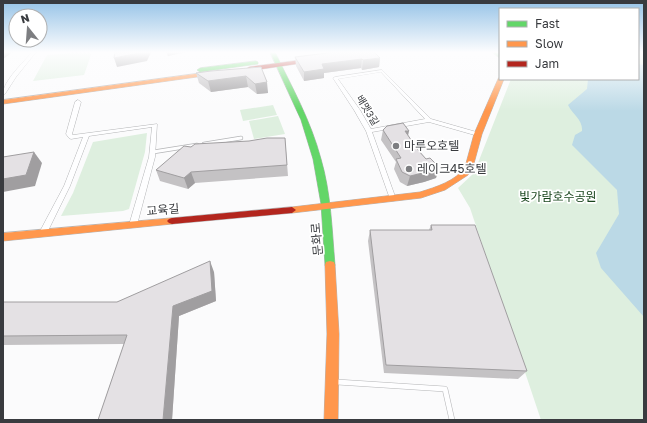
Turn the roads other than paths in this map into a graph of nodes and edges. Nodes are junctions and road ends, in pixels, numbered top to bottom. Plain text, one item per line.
1 (19, 72) edge
2 (207, 72) edge
3 (216, 72) edge
4 (281, 72) edge
5 (377, 72) edge
6 (383, 72) edge
7 (501, 80) edge
8 (3, 94) edge
9 (3, 97) edge
10 (3, 102) edge
11 (78, 102) dead end
12 (429, 120) junction
13 (369, 131) junction
14 (478, 134) junction
15 (87, 135) junction
16 (241, 138) dead end
17 (153, 152) junction
18 (394, 199) junction
19 (325, 207) junction
20 (133, 225) junction
21 (43, 233) junction
22 (3, 237) edge
23 (334, 382) junction
24 (331, 420) edge
25 (452, 420) edge

1 - 8 street
2 - 9 street
3 - 10 street
4 - 19 street, 문화로
5 - 13 street, 배멧3길
6 - 12 street, 배멧3길
7 - 14 street
11 - 15 street
12 - 13 street
12 - 14 street
13 - 18 street, 배멧3길
14 - 18 street
15 - 17 street
15 - 21 street
16 - 17 lane
17 - 20 street
18 - 19 street
19 - 20 street, 교육길
19 - 23 street, 문화로
20 - 21 street, 교육길
21 - 22 street, 교육길
23 - 24 street, 문화로
23 - 25 lane

